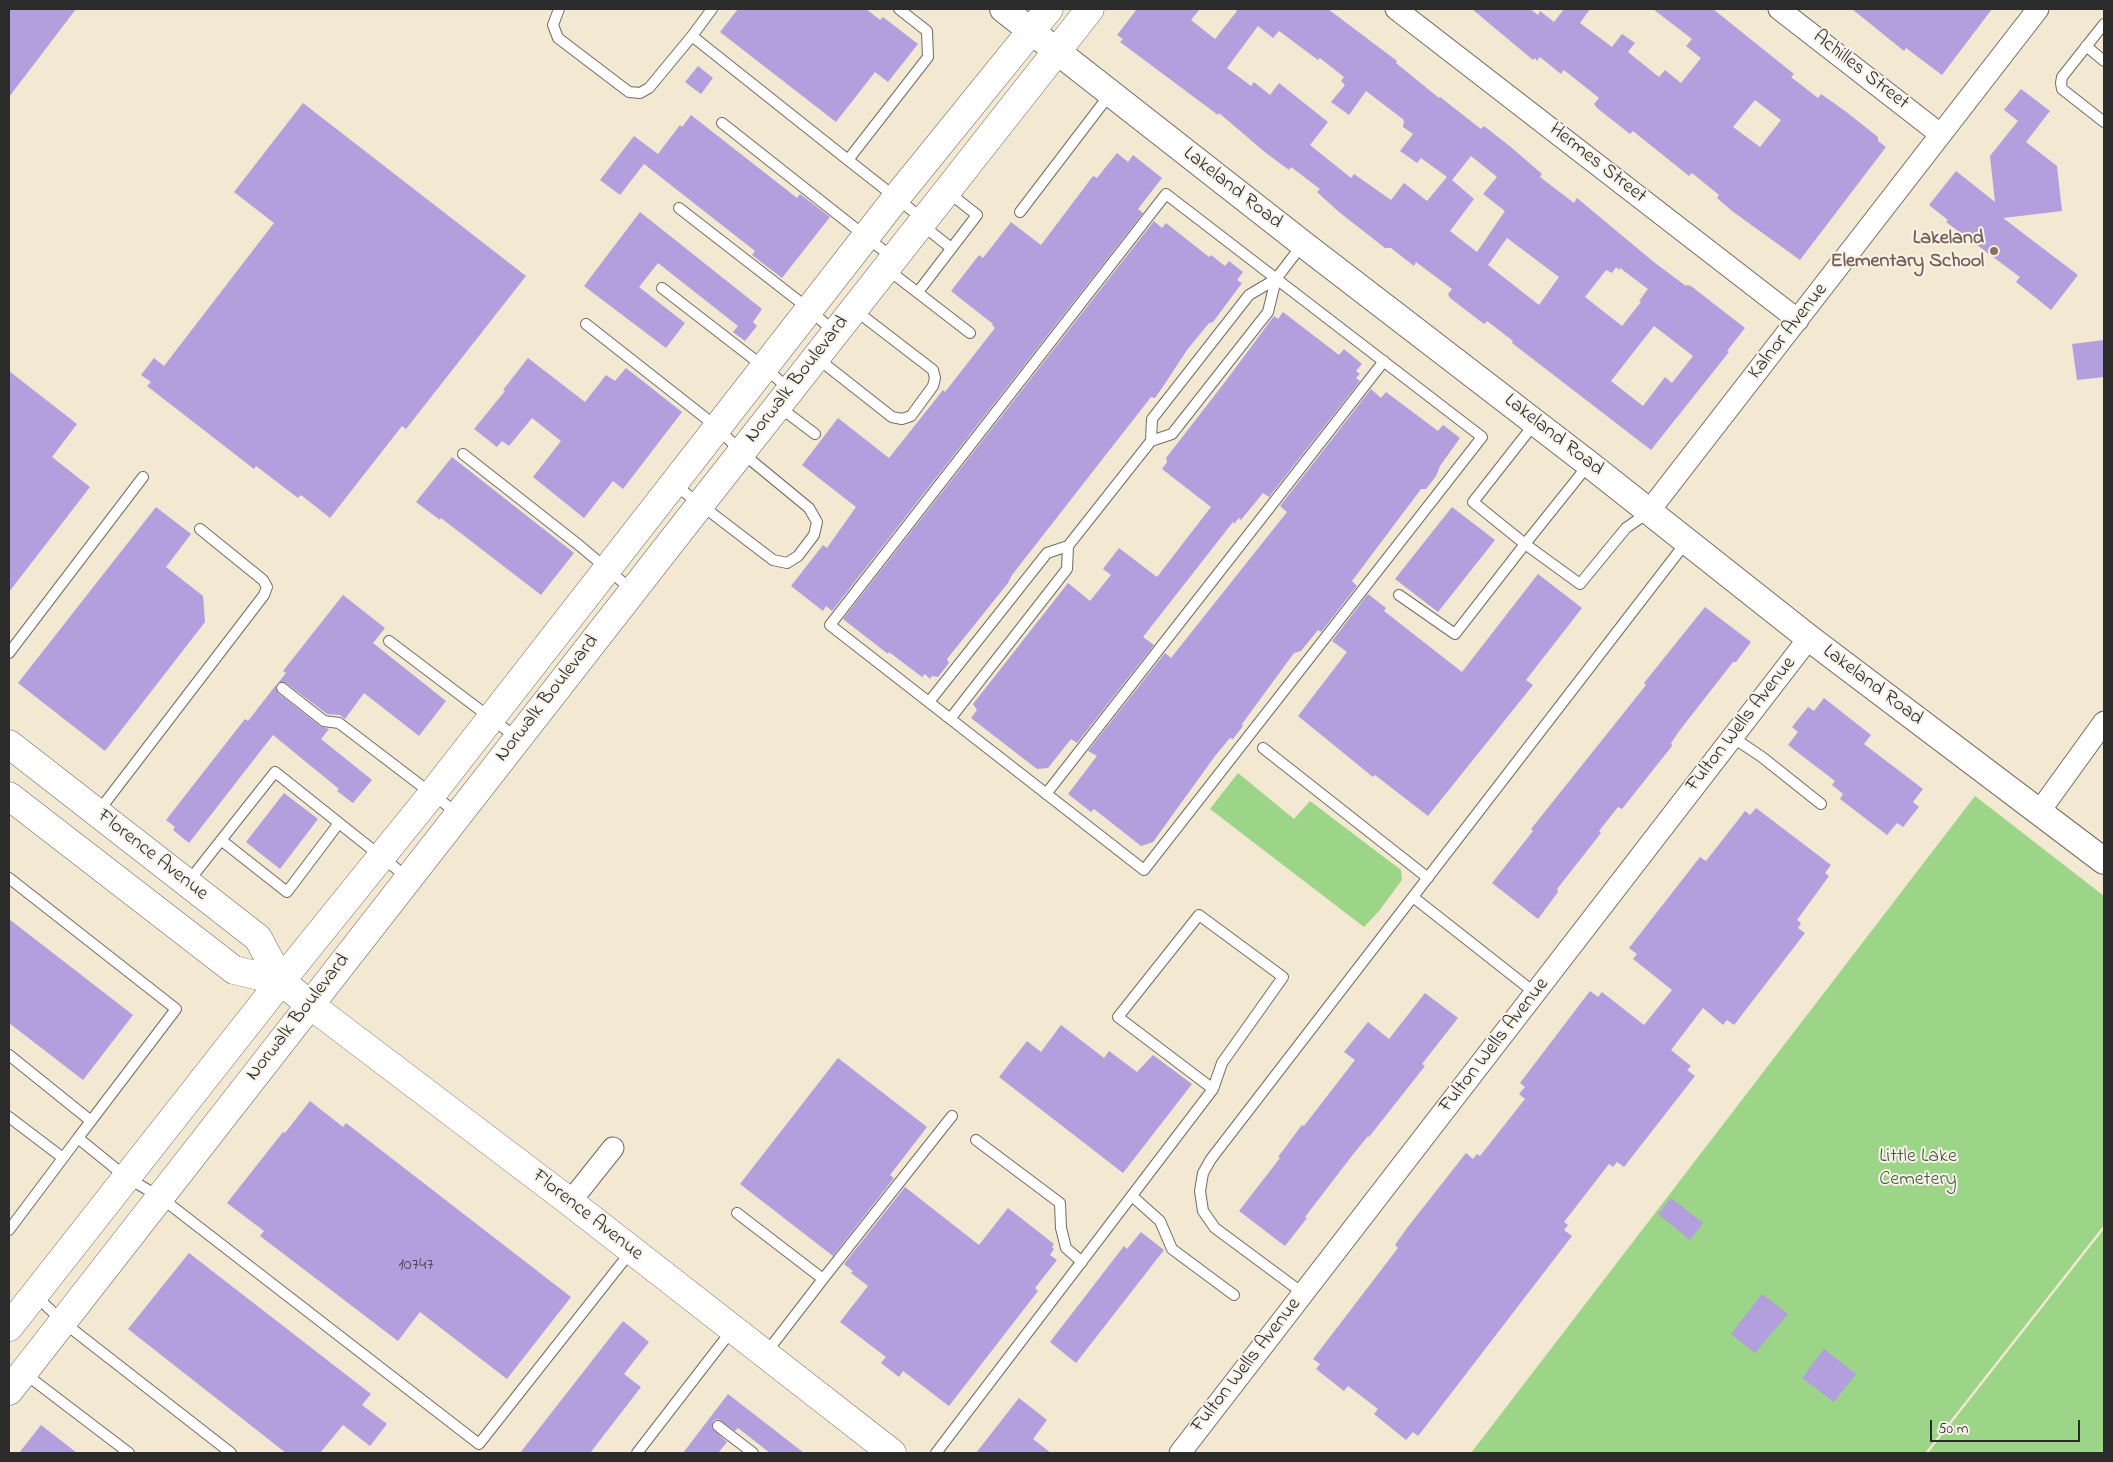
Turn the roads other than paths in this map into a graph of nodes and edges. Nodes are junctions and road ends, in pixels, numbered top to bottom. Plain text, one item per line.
1 (559, 9) edge
2 (712, 9) edge
3 (899, 9) edge
4 (1003, 9) edge
5 (1050, 9) edge
6 (1090, 9) edge
7 (1396, 9) edge
8 (1779, 9) edge
9 (2038, 9) edge
10 (2104, 24) edge
11 (1032, 32) junction
12 (692, 36) junction
13 (2086, 46) junction
14 (1057, 52) junction
15 (2104, 61) edge
16 (1110, 94) junction
17 (2104, 122) edge
18 (722, 123) dead end
19 (1940, 134) junction
20 (848, 160) junction
21 (946, 191) junction
22 (896, 198) junction
23 (679, 208) dead end
24 (1020, 212) dead end
25 (922, 221) junction
26 (865, 237) junction
27 (1303, 244) junction
28 (951, 248) junction
29 (890, 263) junction
30 (1276, 279) junction
31 (662, 288) dead end
32 (918, 292) junction
33 (809, 309) junction
34 (854, 309) junction
35 (1798, 320) junction
36 (586, 324) dead end
37 (835, 332) junction
38 (970, 333) dead end
39 (816, 357) junction
40 (1384, 361) junction
41 (764, 367) junction
42 (784, 398) junction
43 (1535, 422) junction
44 (717, 427) junction
45 (815, 434) dead end
46 (1151, 441) junction
47 (741, 452) junction
48 (463, 454) dead end
49 (1589, 464) junction
50 (143, 477) dead end
51 (673, 484) junction
52 (700, 505) junction
53 (1650, 511) junction
54 (200, 529) dead end
55 (1688, 541) junction
56 (1525, 544) junction
57 (1068, 546) junction
58 (607, 569) junction
59 (632, 591) junction
60 (1399, 595) dead end
61 (1809, 638) junction
62 (389, 641) dead end
63 (9, 653) edge
64 (282, 688) dead end
65 (930, 702) junction
66 (491, 718) junction
67 (950, 719) junction
68 (2104, 722) edge
69 (1732, 737) junction
70 (517, 738) junction
71 (9, 744) edge
72 (1263, 748) dead end
73 (432, 794) junction
74 (1046, 794) junction
75 (9, 796) edge
76 (1821, 804) dead end
77 (2039, 812) junction
78 (97, 813) junction
79 (458, 814) junction
80 (339, 823) junction
81 (221, 840) junction
82 (381, 856) junction
83 (2104, 861) edge
84 (9, 878) edge
85 (408, 878) junction
86 (1428, 878) junction
87 (187, 883) junction
88 (1413, 897) junction
89 (281, 981) junction
90 (1535, 993) junction
91 (309, 1004) junction
92 (9, 1055) edge
93 (1213, 1089) junction
94 (952, 1116) dead end
95 (9, 1117) edge
96 (91, 1121) junction
97 (78, 1138) junction
98 (976, 1140) dead end
99 (613, 1148) dead end
100 (63, 1158) junction
101 (126, 1177) junction
102 (1132, 1196) junction
103 (160, 1197) junction
104 (570, 1202) junction
105 (737, 1213) dead end
106 (9, 1230) edge
107 (632, 1250) junction
108 (1082, 1262) junction
109 (823, 1279) junction
110 (34, 1294) junction
111 (1304, 1294) junction
112 (1234, 1295) dead end
113 (63, 1322) junction
114 (9, 1327) edge
115 (733, 1330) junction
116 (765, 1354) junction
117 (16, 1382) edge
118 (718, 1426) dead end
119 (742, 1444) junction
120 (879, 1447) edge
121 (129, 1453) edge
122 (231, 1453) edge
123 (637, 1453) edge
124 (735, 1453) edge
125 (754, 1453) edge
126 (936, 1453) edge
127 (1180, 1453) edge

1 - 12 lane
2 - 12 lane
3 - 20 lane
4 - 11 street, Lakeland Road
5 - 11 main road, Norwalk Boulevard
6 - 14 main road, Norwalk Boulevard
7 - 35 street, Hermes Street
8 - 19 street, Achilles Street
9 - 19 street, Kalnor Avenue
10 - 13 lane
11 - 14 street, Lakeland Road
11 - 22 main road, Norwalk Boulevard
12 - 20 lane
13 - 15 lane
13 - 17 lane
14 - 16 street, Lakeland Road
14 - 21 main road, Norwalk Boulevard
16 - 24 lane
16 - 27 street, Lakeland Road
18 - 26 lane
19 - 35 street, Kalnor Avenue
20 - 22 lane
21 - 25 main road, Norwalk Boulevard
21 - 28 lane
22 - 25 lane
22 - 26 main road, Norwalk Boulevard
23 - 33 lane
25 - 28 lane
25 - 29 main road, Norwalk Boulevard
26 - 29 lane
26 - 33 main road, Norwalk Boulevard
27 - 30 lane
27 - 43 street, Lakeland Road
28 - 32 lane
29 - 32 lane
29 - 34 main road, Norwalk Boulevard
30 - 40 lane
30 - 46 lane
30 - 46 lane
30 - 65 lane
31 - 41 lane
32 - 38 lane
33 - 37 lane
33 - 41 main road, Norwalk Boulevard
34 - 37 main road, Norwalk Boulevard
34 - 39 lane
35 - 53 street, Kalnor Avenue
36 - 44 lane
37 - 39 main road, Norwalk Boulevard
39 - 42 main road, Norwalk Boulevard
40 - 74 lane
40 - 74 lane
41 - 42 lane
41 - 44 main road, Norwalk Boulevard
42 - 45 lane
42 - 47 main road, Norwalk Boulevard
43 - 49 street, Lakeland Road
43 - 56 lane
44 - 47 lane
44 - 51 main road, Norwalk Boulevard
46 - 57 lane
47 - 52 main road, Norwalk Boulevard
47 - 52 lane
48 - 58 lane
49 - 53 street, Lakeland Road
49 - 56 lane
50 - 63 lane
51 - 52 lane
51 - 58 main road, Norwalk Boulevard
52 - 59 main road, Norwalk Boulevard
53 - 55 street, Lakeland Road
53 - 56 lane
54 - 78 lane
55 - 61 street, Lakeland Road
55 - 86 lane
56 - 60 lane
57 - 65 lane
57 - 67 lane
58 - 59 lane
58 - 66 main road, Norwalk Boulevard
59 - 70 main road, Norwalk Boulevard
61 - 69 street, Fulton Wells Avenue
61 - 77 street, Lakeland Road
62 - 66 lane
64 - 73 lane
65 - 67 lane
66 - 70 lane
66 - 73 main road, Norwalk Boulevard
67 - 74 lane
68 - 77 street
69 - 76 lane
69 - 90 street, Fulton Wells Avenue
70 - 79 main road, Norwalk Boulevard
71 - 78 main road, Florence Avenue
72 - 86 lane
73 - 79 lane
73 - 82 main road, Norwalk Boulevard
75 - 89 main road, Florence Avenue
77 - 83 street, Lakeland Road
78 - 87 main road, Florence Avenue
79 - 85 main road, Norwalk Boulevard
80 - 81 lane
80 - 81 lane
80 - 82 lane
81 - 87 lane
82 - 85 lane
82 - 89 main road, Norwalk Boulevard
84 - 96 lane
85 - 91 main road, Norwalk Boulevard
86 - 88 lane
87 - 89 main road, Florence Avenue
88 - 90 lane
88 - 111 lane
89 - 91 main road, Florence Avenue
89 - 101 main road, Norwalk Boulevard
90 - 111 street, Fulton Wells Avenue
91 - 103 main road, Norwalk Boulevard
91 - 104 main road, Florence Avenue
92 - 96 lane
93 - 93 lane
93 - 102 lane
94 - 109 lane
95 - 100 lane
96 - 97 lane
97 - 100 lane
97 - 101 lane
98 - 108 lane
99 - 104 street
100 - 106 lane
101 - 103 lane
101 - 110 main road, Norwalk Boulevard
102 - 108 lane
102 - 112 lane
103 - 107 lane
103 - 113 main road, Norwalk Boulevard
104 - 107 main road, Florence Avenue
105 - 109 lane
107 - 115 main road, Florence Avenue
108 - 126 lane
109 - 116 lane
110 - 113 lane
110 - 114 main road, Norwalk Boulevard
111 - 127 street, Fulton Wells Avenue
113 - 117 main road, Norwalk Boulevard
113 - 122 lane
115 - 116 main road, Florence Avenue
115 - 123 lane
116 - 120 main road, Florence Avenue
117 - 121 lane
118 - 119 lane
119 - 124 lane
119 - 125 lane

